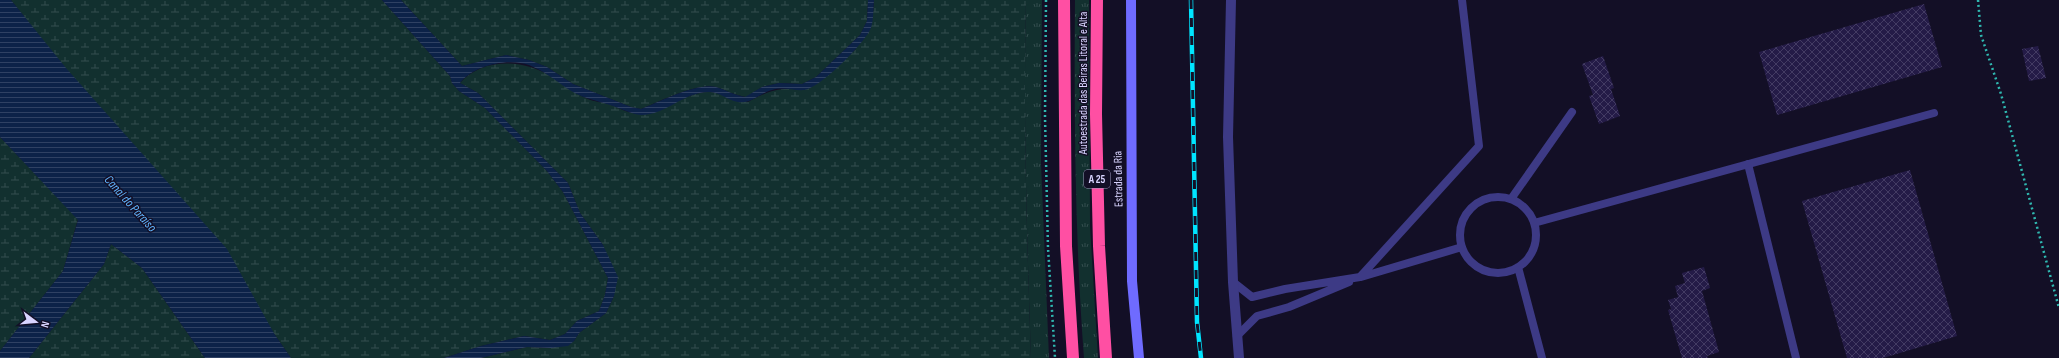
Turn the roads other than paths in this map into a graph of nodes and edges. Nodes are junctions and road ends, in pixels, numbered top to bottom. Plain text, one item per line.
1 (1064, 0) edge
2 (1097, 0) edge
3 (1131, 0) edge
4 (1231, 0) edge
5 (1462, 0) edge
6 (1572, 112) dead end
7 (1934, 113) dead end
8 (1748, 164) junction
9 (1511, 199) junction
10 (1534, 223) junction
11 (1462, 247) junction
12 (1518, 268) junction
13 (1360, 277) junction
14 (1233, 282) junction
15 (1237, 336) junction
16 (1073, 358) edge
17 (1106, 358) edge
18 (1139, 358) edge
19 (1239, 358) edge
20 (1542, 358) edge
21 (1796, 358) edge

1 - 16 highway, Autoestrada das Beiras Litoral e Alta
2 - 17 highway, Autoestrada das Beiras Litoral e Alta / A 25
3 - 18 street, Estrada da Ria
4 - 14 street
5 - 13 lane
6 - 9 lane
7 - 8 lane
8 - 10 lane
8 - 21 lane
9 - 10 lane
9 - 11 lane
10 - 12 lane
11 - 12 lane
11 - 13 lane
12 - 20 lane
13 - 14 lane
13 - 15 lane
14 - 15 street
15 - 19 street

